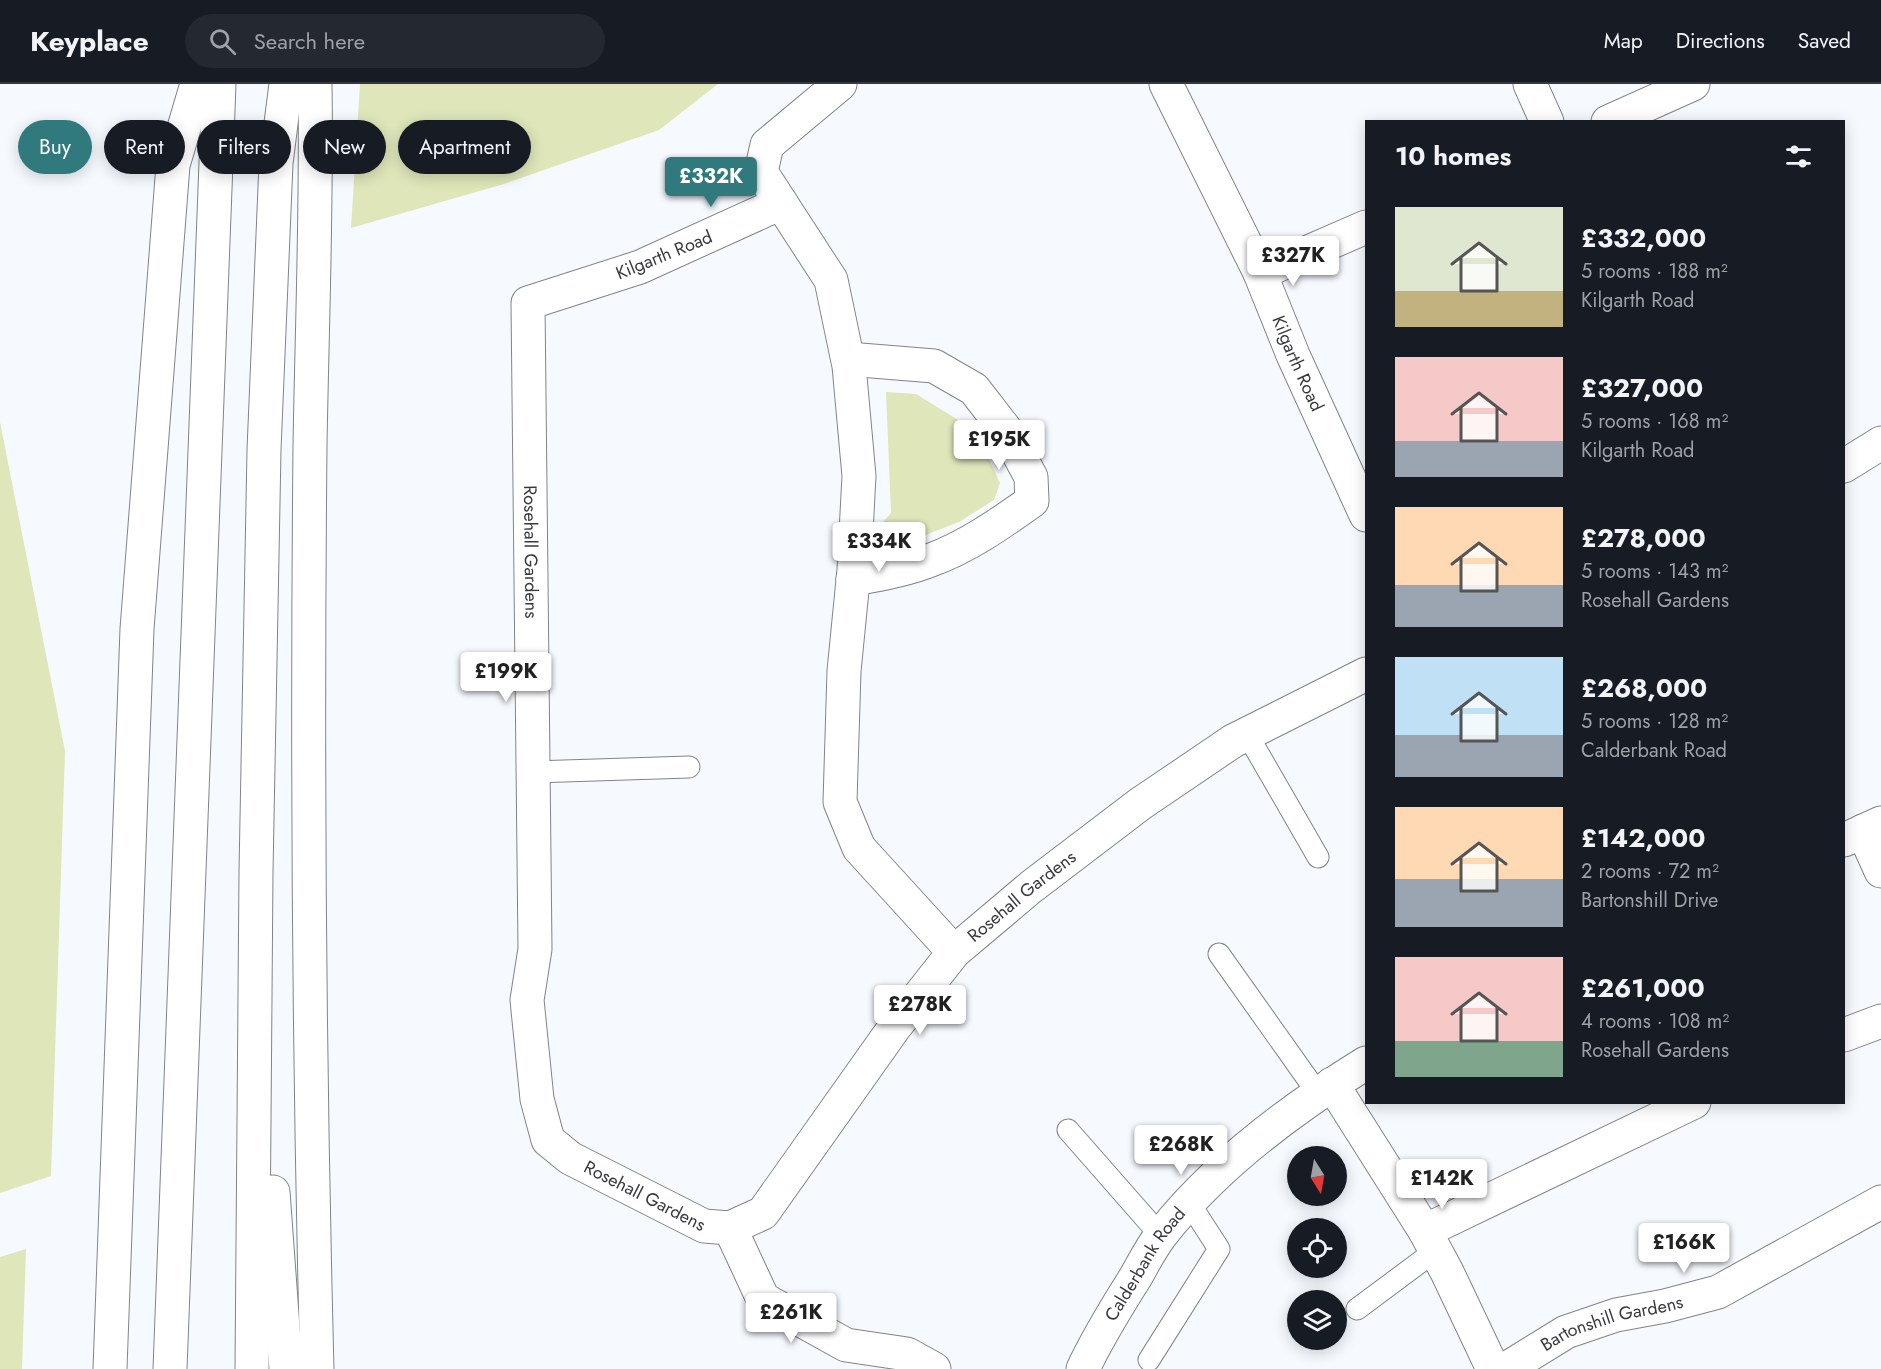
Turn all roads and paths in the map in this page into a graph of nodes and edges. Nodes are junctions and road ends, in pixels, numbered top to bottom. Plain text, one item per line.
1 (197, 84) edge
2 (219, 84) edge
3 (286, 84) edge
4 (315, 84) edge
5 (840, 84) edge
6 (1166, 84) edge
7 (1530, 84) edge
8 (1694, 84) edge
9 (1546, 120) edge
10 (1613, 120) edge
11 (781, 203) junction
12 (1365, 226) edge
13 (1260, 273) junction
14 (528, 303) joint
15 (848, 359) junction
16 (1881, 443) edge
17 (1845, 465) edge
18 (1365, 512) edge
19 (853, 579) junction
20 (1365, 675) edge
21 (1247, 734) junction
22 (689, 767) dead end
23 (533, 772) junction
24 (1862, 831) edge
25 (1318, 856) dead end
26 (1881, 871) edge
27 (256, 872) junction
28 (954, 952) junction
29 (1219, 954) dead end
30 (1881, 1021) edge
31 (1845, 1035) edge
32 (1365, 1064) edge
33 (1325, 1089) junction
34 (1690, 1104) edge
35 (1068, 1130) dead end
36 (1881, 1202) edge
37 (1190, 1204) junction
38 (730, 1228) junction
39 (1161, 1236) junction
40 (1430, 1241) junction
41 (1357, 1309) dead end
42 (1149, 1360) dead end
43 (110, 1369) edge
44 (170, 1369) edge
45 (252, 1369) edge
46 (286, 1369) edge
47 (317, 1369) edge
48 (934, 1369) edge
49 (1083, 1369) edge
50 (1493, 1369) edge
51 (1506, 1369) edge

1 - 43 main road
2 - 44 main road
3 - 27 main road
4 - 47 main road
5 - 11 main road
6 - 13 main road, Kilgarth Road
7 - 9 main road
8 - 10 main road
11 - 14 main road, Kilgarth Road
11 - 15 main road
12 - 13 main road
13 - 18 main road, Kilgarth Road
14 - 23 main road, Rosehall Gardens
15 - 19 main road
15 - 19 main road
16 - 17 main road
19 - 28 main road
20 - 21 main road, Rosehall Gardens
21 - 25 lane
21 - 28 main road, Rosehall Gardens
22 - 23 lane
23 - 38 main road, Rosehall Gardens
24 - 26 main road
27 - 45 main road
27 - 46 main road
28 - 38 main road, Rosehall Gardens
29 - 33 lane
30 - 31 main road
32 - 33 main road, Calderbank Road
33 - 37 main road, Calderbank Road
33 - 40 main road
34 - 40 main road
35 - 39 lane
36 - 51 main road, Bartonshill Gardens
37 - 39 main road, Calderbank Road
37 - 42 lane
38 - 48 main road
39 - 49 main road, Calderbank Road
40 - 41 lane
40 - 50 main road

